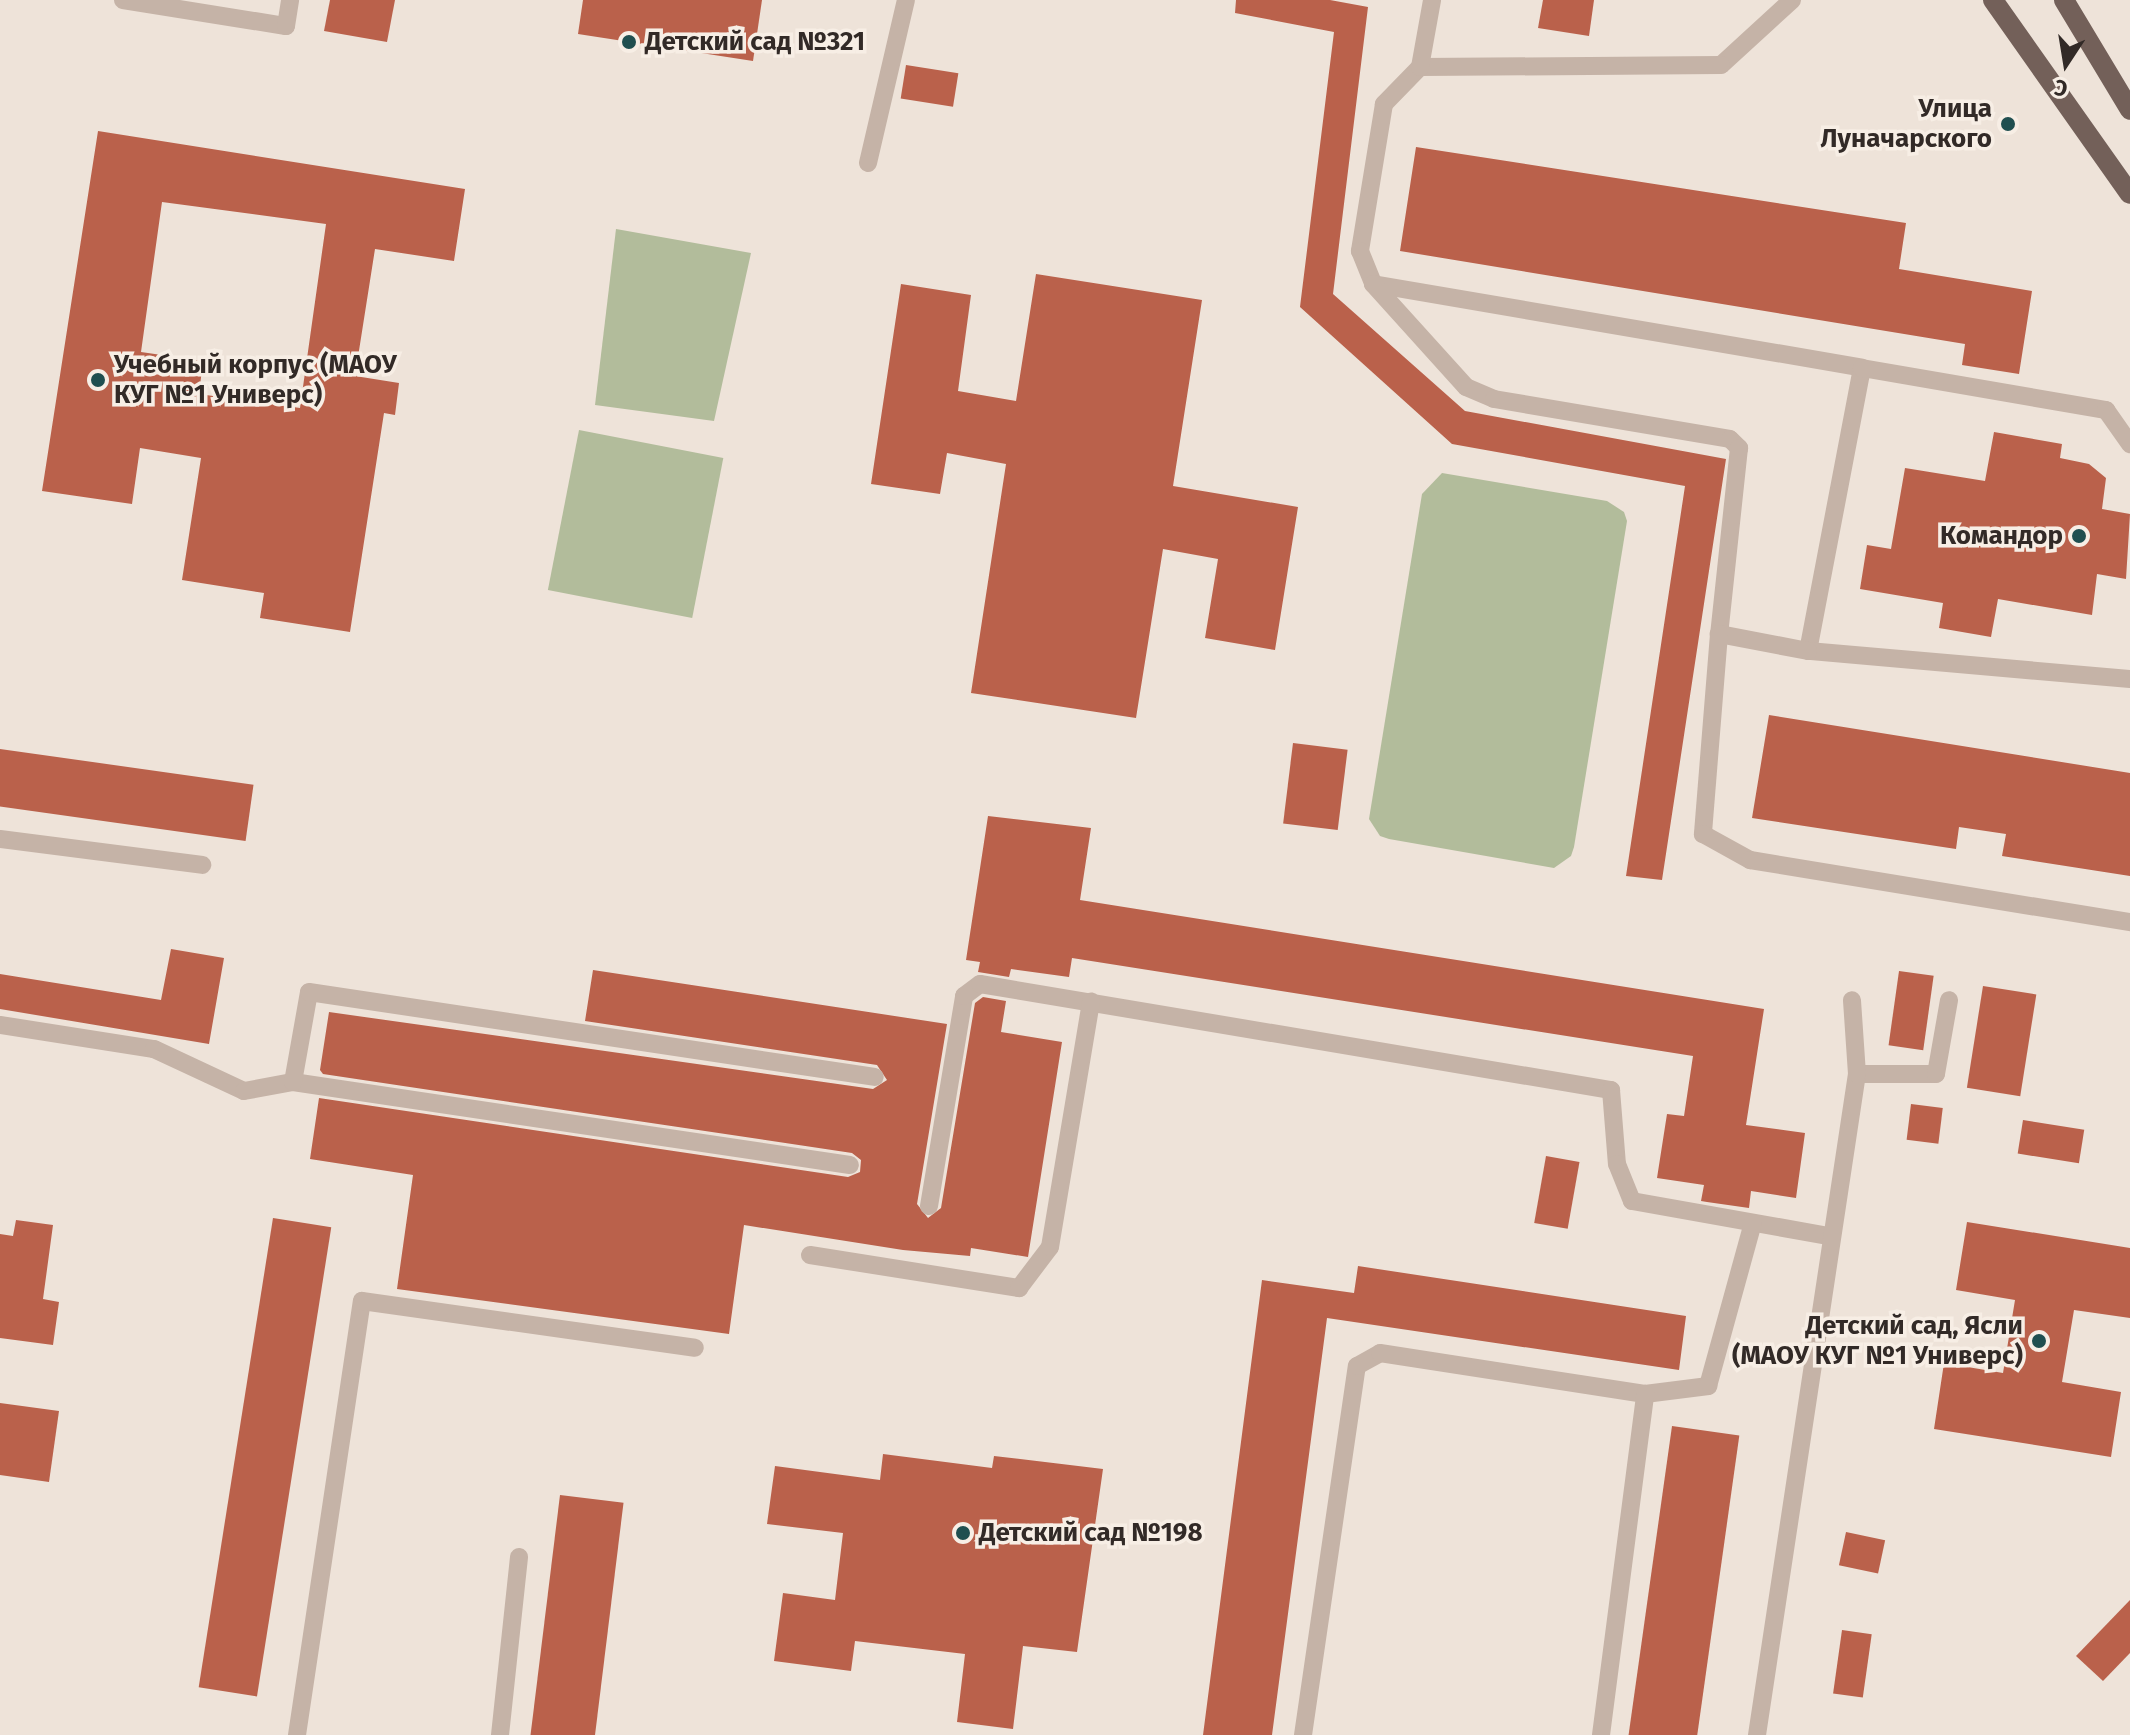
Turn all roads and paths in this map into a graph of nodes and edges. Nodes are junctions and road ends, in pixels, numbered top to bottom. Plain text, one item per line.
1 (123, 0) edge
2 (290, 0) edge
3 (906, 0) edge
4 (1432, 0) edge
5 (1792, 0) edge
6 (1993, 0) edge
7 (2064, 0) edge
8 (1420, 67) junction
9 (2130, 110) edge
10 (868, 163) dead end
11 (2130, 194) edge
12 (1373, 284) junction
13 (1862, 368) junction
14 (2130, 444) edge
15 (1719, 634) junction
16 (1808, 651) junction
17 (2130, 679) edge
18 (0, 839) edge
19 (202, 865) dead end
20 (2130, 922) edge
21 (1852, 1000) dead end
22 (1949, 1000) dead end
23 (1091, 1001) junction
24 (0, 1025) edge
25 (1857, 1074) junction
26 (875, 1077) dead end
27 (293, 1082) junction
28 (850, 1165) dead end
29 (929, 1206) dead end
30 (1753, 1223) junction
31 (1829, 1236) junction
32 (810, 1255) dead end
33 (695, 1348) dead end
34 (1645, 1394) junction
35 (519, 1557) dead end
36 (297, 1735) edge
37 (500, 1735) edge
38 (1303, 1735) edge
39 (1601, 1735) edge
40 (1757, 1735) edge

1 - 2 lane
3 - 10 lane
4 - 8 lane
5 - 8 lane
6 - 11 main road
7 - 9 main road
8 - 12 lane
12 - 13 lane
12 - 15 lane
13 - 14 lane
13 - 16 lane
15 - 16 lane
15 - 20 lane
16 - 17 lane
18 - 19 lane
21 - 25 lane
22 - 25 lane
23 - 29 lane
23 - 30 lane
23 - 32 lane
24 - 27 lane
25 - 31 lane
26 - 27 lane
27 - 28 lane
30 - 31 lane
30 - 34 lane
31 - 40 lane
33 - 36 lane
34 - 38 lane
34 - 39 lane
35 - 37 lane

